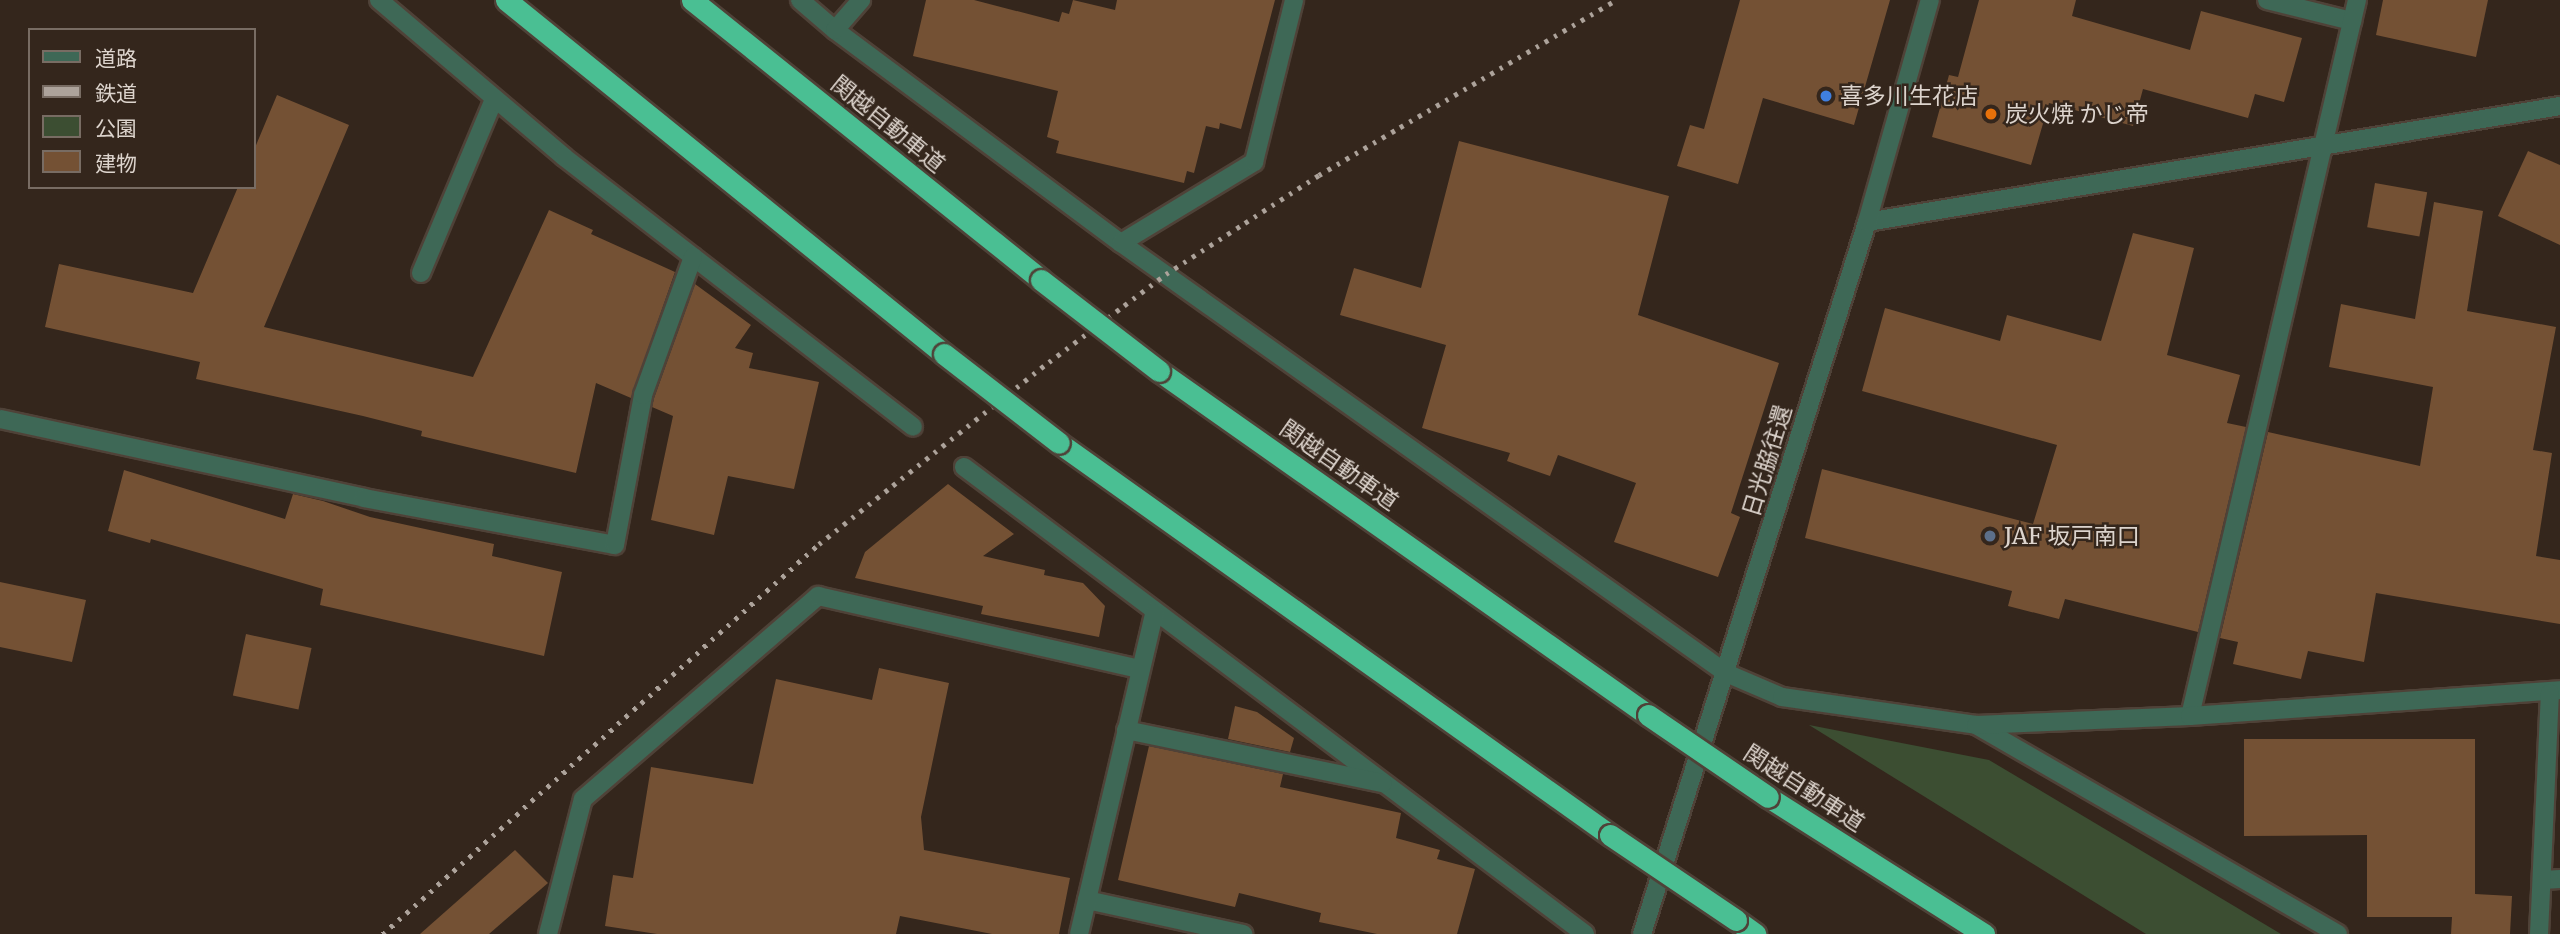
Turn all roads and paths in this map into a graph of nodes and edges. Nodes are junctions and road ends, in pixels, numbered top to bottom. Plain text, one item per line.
1 (379, 0) edge
2 (506, 0) edge
3 (692, 0) edge
4 (800, 0) edge
5 (861, 0) edge
6 (1294, 0) edge
7 (1930, 0) edge
8 (2267, 0) edge
9 (2357, 0) edge
10 (2352, 21) junction
11 (835, 30) junction
12 (494, 99) junction
13 (2560, 106) edge
14 (2323, 147) junction
15 (1867, 222) junction
16 (1122, 243) junction
17 (693, 257) junction
18 (421, 273) dead end
19 (0, 419) edge
20 (913, 427) dead end
21 (964, 467) dead end
22 (1154, 613) junction
23 (1140, 669) junction
24 (1726, 673) junction
25 (2555, 691) edge
26 (2190, 716) junction
27 (1976, 725) junction
28 (1125, 730) junction
29 (1390, 785) junction
30 (2551, 880) edge
31 (1087, 900) junction
32 (548, 934) edge
33 (1079, 934) edge
34 (1243, 934) edge
35 (1586, 934) edge
36 (1642, 934) edge
37 (1755, 934) edge
38 (1984, 934) edge
39 (2338, 934) edge
40 (2539, 934) edge

1 - 12 street
2 - 37 highway, bridge
3 - 38 highway, 関越自動車道, bridge
4 - 11 street
5 - 11 street
6 - 16 street
7 - 15 street, 日光脇往還
8 - 10 street
9 - 10 street
10 - 14 street
11 - 16 street
12 - 17 street
12 - 18 street
13 - 14 street
14 - 15 street
14 - 26 street
15 - 24 street, 日光脇往還
16 - 24 street
17 - 19 street
17 - 20 street
21 - 22 street
22 - 23 street
22 - 29 street
23 - 28 street
23 - 32 street
24 - 27 street
24 - 36 street, 日光脇往還
25 - 26 street
25 - 30 street
26 - 27 street
27 - 39 street
28 - 29 street
28 - 31 street
29 - 35 street
30 - 40 street
31 - 33 street
31 - 34 street

